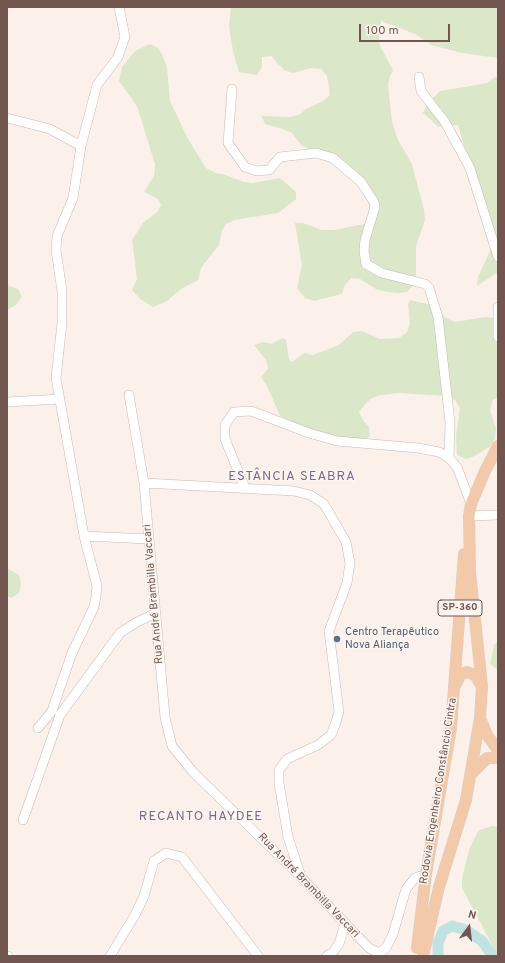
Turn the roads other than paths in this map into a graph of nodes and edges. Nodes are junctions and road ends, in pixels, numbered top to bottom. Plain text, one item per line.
1 (119, 7) edge
2 (419, 76) dead end
3 (232, 89) dead end
4 (7, 118) edge
5 (82, 146) junction
6 (498, 257) edge
7 (498, 307) edge
8 (498, 338) edge
9 (129, 395) dead end
10 (60, 399) junction
11 (7, 402) edge
12 (498, 446) edge
13 (449, 458) junction
14 (144, 483) junction
15 (245, 488) junction
16 (471, 504) junction
17 (469, 516) junction
18 (498, 516) edge
19 (468, 530) junction
20 (84, 536) junction
21 (149, 539) junction
22 (156, 613) junction
23 (454, 686) junction
24 (482, 686) junction
25 (480, 718) junction
26 (38, 728) dead end
27 (498, 750) edge
28 (498, 758) edge
29 (471, 775) junction
30 (23, 820) dead end
31 (426, 874) junction
32 (300, 876) junction
33 (345, 923) junction
34 (426, 940) junction
35 (110, 956) edge
36 (258, 956) edge
37 (326, 956) edge
38 (416, 956) edge
39 (423, 956) edge
40 (427, 956) edge

1 - 5 street
2 - 6 street
3 - 13 street
4 - 5 street
5 - 10 street
7 - 8 street
9 - 14 street, Rua André Brambilla Vaccari
10 - 11 street
10 - 20 street
12 - 16 main road, Rodovia Engenheiro Constâncio Cintra / SP-360
13 - 15 street
13 - 16 street
14 - 15 street
14 - 21 street, Rua André Brambilla Vaccari
15 - 32 street
16 - 17 main road, Rodovia Engenheiro Constâncio Cintra / SP-360
17 - 18 street
17 - 19 main road, Rodovia Engenheiro Constâncio Cintra / SP-360
19 - 23 main road, Rodovia Engenheiro Constâncio Cintra / SP-360
19 - 24 main road, Rodovia Engenheiro Constâncio Cintra / SP-360
20 - 21 street
20 - 26 street
21 - 22 street, Rua André Brambilla Vaccari
22 - 30 street
22 - 32 street, Rua André Brambilla Vaccari
23 - 24 main road
23 - 31 main road, Rodovia Engenheiro Constâncio Cintra / SP-360
24 - 25 main road, Rodovia Engenheiro Constâncio Cintra / SP-360
25 - 27 main road
25 - 29 main road, Rodovia Engenheiro Constâncio Cintra / SP-360
28 - 29 main road
29 - 34 main road, Rodovia Engenheiro Constâncio Cintra / SP-360
31 - 33 street, Rua André Brambilla Vaccari
31 - 38 main road, Rodovia Engenheiro Constâncio Cintra / SP-360
32 - 33 street, Rua André Brambilla Vaccari
33 - 37 street
34 - 39 main road, Rodovia Engenheiro Constâncio Cintra / SP-360
34 - 40 street
35 - 36 street

